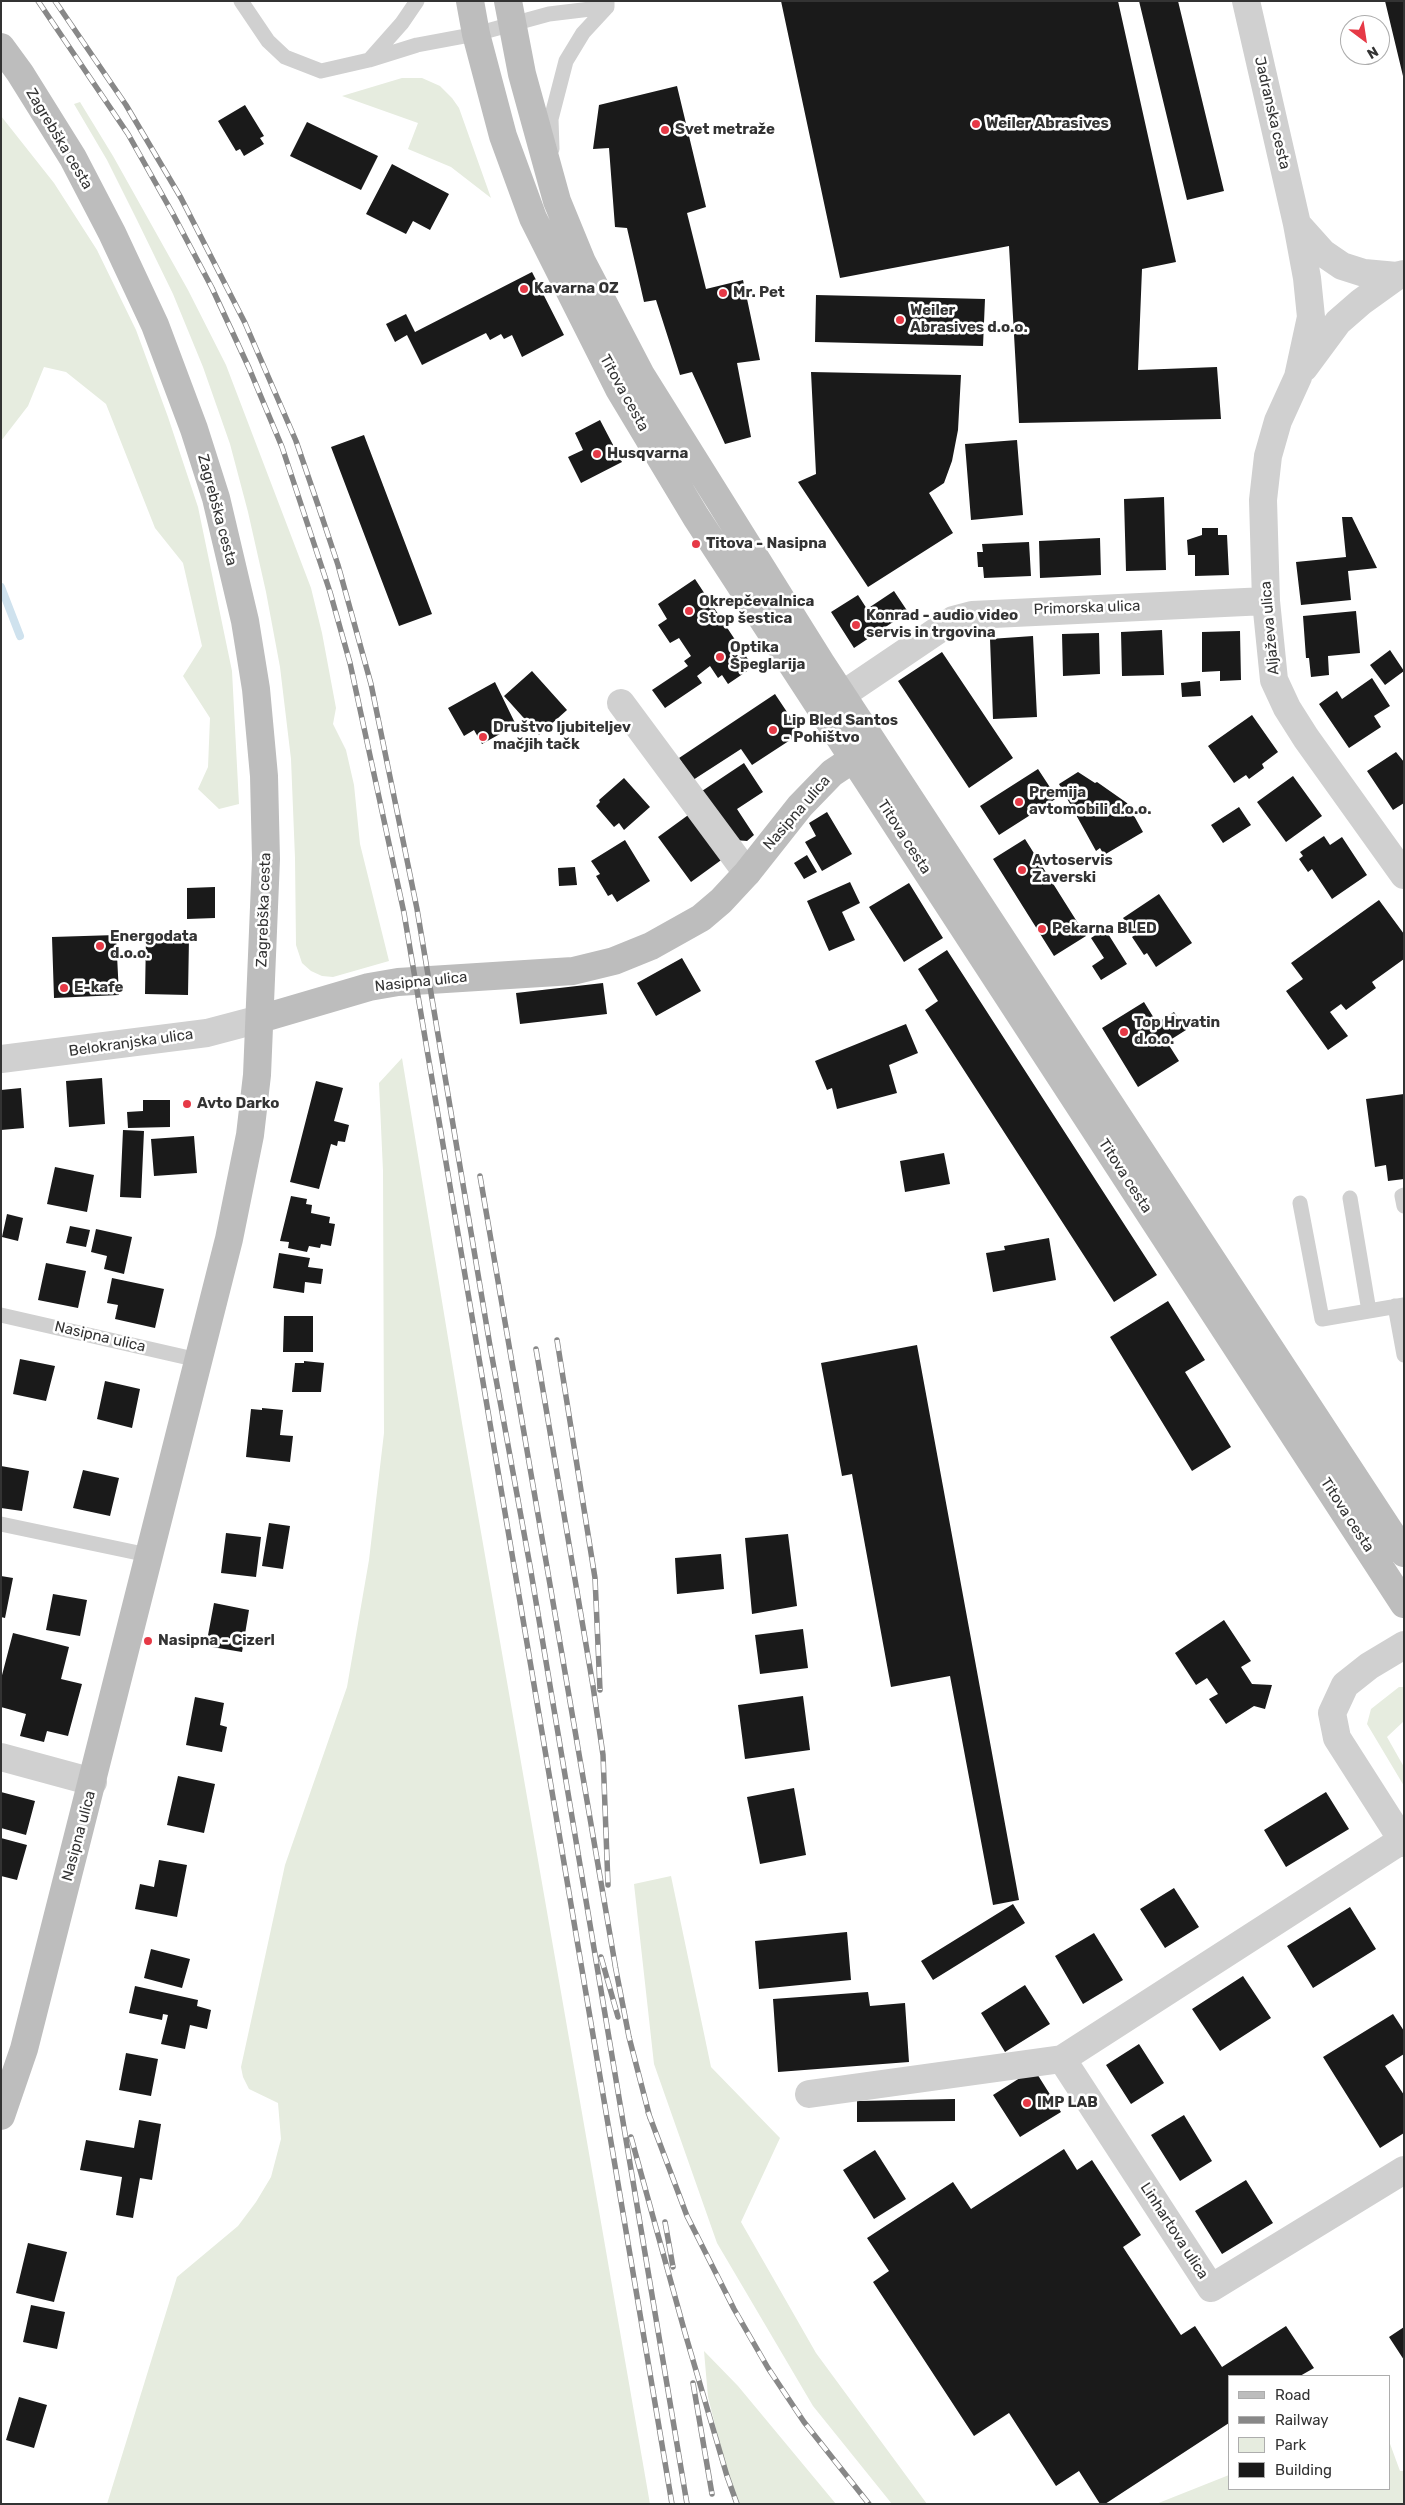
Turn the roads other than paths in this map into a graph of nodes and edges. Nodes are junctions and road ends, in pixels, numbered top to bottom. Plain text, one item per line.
1 (241, 1) edge
2 (417, 1) edge
3 (470, 1) edge
4 (1246, 1) edge
5 (607, 4) edge
6 (509, 12) edge
7 (476, 34) junction
8 (1, 47) edge
9 (370, 60) junction
10 (557, 201) junction
11 (1297, 224) junction
12 (1400, 275) edge
13 (1298, 377) junction
14 (1266, 600) junction
15 (842, 695) junction
16 (621, 703) dead end
17 (853, 759) junction
18 (747, 873) junction
19 (1404, 875) edge
20 (260, 1019) junction
21 (1, 1060) edge
22 (1404, 1195) edge
23 (1350, 1198) dead end
24 (1300, 1203) dead end
25 (1404, 1206) edge
26 (1400, 1305) edge
27 (1369, 1310) junction
28 (1, 1315) edge
29 (1404, 1355) edge
30 (198, 1360) junction
31 (1, 1524) edge
32 (1404, 1553) edge
33 (148, 1555) junction
34 (1404, 1604) edge
35 (1397, 1653) edge
36 (1, 1757) edge
37 (93, 1782) junction
38 (1403, 1841) edge
39 (1062, 2059) junction
40 (809, 2094) dead end
41 (1, 2116) edge
42 (1404, 2170) edge

1 - 9 lane
2 - 9 lane
3 - 7 main road, Titova cesta
4 - 11 street, Jadranska cesta
5 - 6 lane
5 - 10 lane
6 - 7 lane
6 - 10 main road, Titova cesta
7 - 9 lane
7 - 17 main road, Titova cesta
8 - 20 main road, Zagrebška cesta
10 - 15 main road, Titova cesta
11 - 12 street
11 - 13 street, Aljaževa ulica
12 - 13 street, Aljaževa ulica
13 - 14 street, Aljaževa ulica
14 - 15 street, Primorska ulica
14 - 19 street, Aljaževa ulica
15 - 32 main road, Titova cesta
16 - 18 street
17 - 18 main road, Nasipna ulica
17 - 34 main road, Titova cesta
18 - 20 main road, Nasipna ulica
20 - 21 street, Belokranjska ulica
20 - 30 main road, Nasipna ulica
22 - 25 lane
23 - 27 lane
24 - 27 lane
26 - 27 lane
26 - 29 lane
28 - 30 lane, Nasipna ulica
30 - 33 main road, Nasipna ulica
31 - 33 lane
33 - 37 main road, Nasipna ulica
35 - 38 street
36 - 37 street
37 - 41 main road, Nasipna ulica
38 - 39 street
39 - 40 street
39 - 42 street, Linhartova ulica

